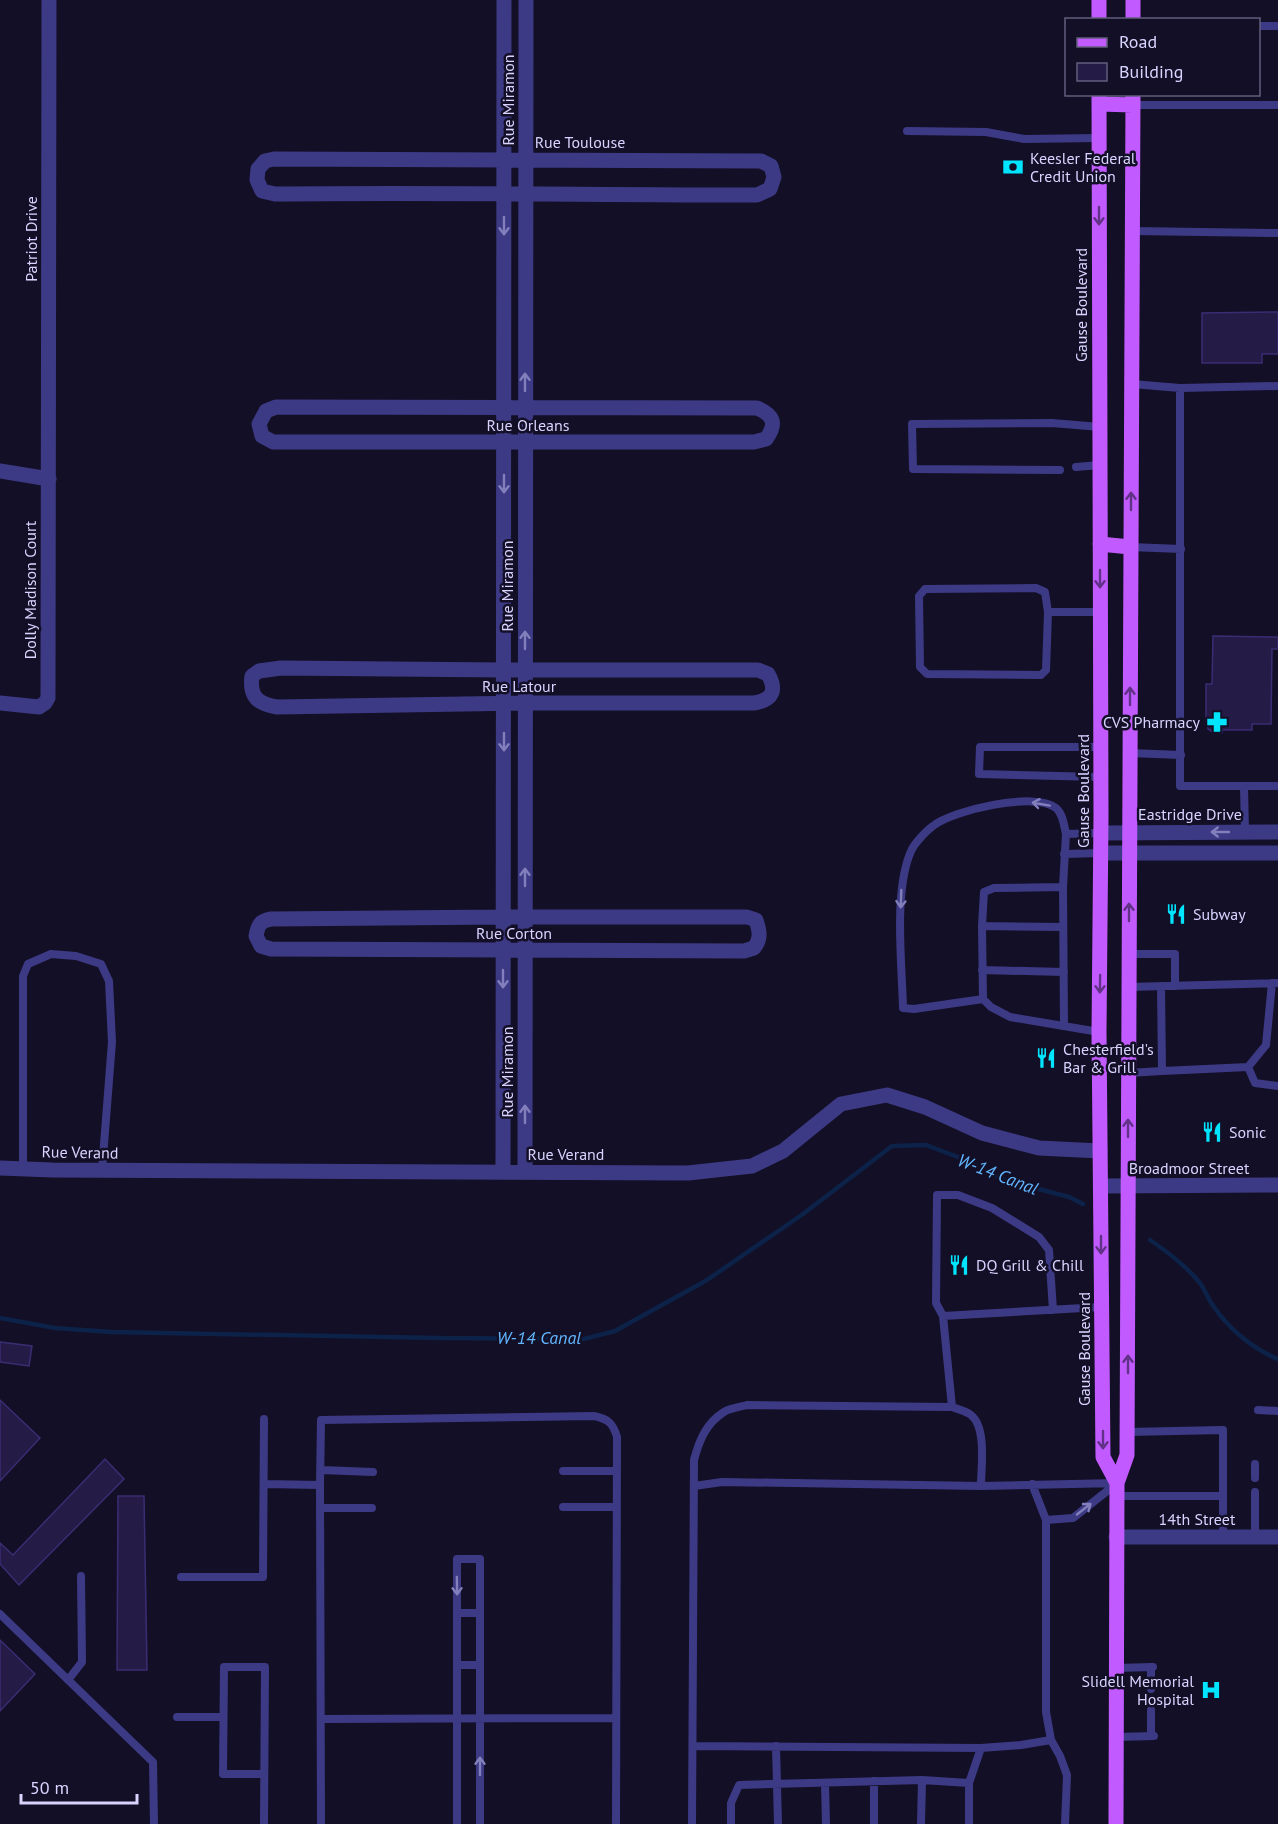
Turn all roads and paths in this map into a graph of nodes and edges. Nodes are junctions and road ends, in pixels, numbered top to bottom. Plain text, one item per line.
1 (49, 0) edge
2 (504, 0) edge
3 (525, 0) edge
4 (1099, 0) edge
5 (1133, 0) edge
6 (1099, 18) edge
7 (1133, 18) edge
8 (1260, 26) edge
9 (1278, 26) edge
10 (1099, 99) edge
11 (1133, 100) edge
12 (1278, 105) edge
13 (907, 131) dead end
14 (1099, 138) junction
15 (504, 159) junction
16 (525, 160) junction
17 (504, 195) junction
18 (525, 195) junction
19 (1132, 231) junction
20 (1278, 233) edge
21 (1131, 384) junction
22 (1278, 386) edge
23 (1180, 387) junction
24 (504, 408) junction
25 (525, 408) junction
26 (1100, 427) junction
27 (504, 443) junction
28 (525, 443) junction
29 (1100, 465) junction
30 (1076, 467) dead end
31 (1059, 470) dead end
32 (0, 471) edge
33 (49, 479) junction
34 (1100, 544) junction
35 (1131, 547) junction
36 (1181, 549) junction
37 (1048, 612) junction
38 (1100, 612) junction
39 (504, 670) junction
40 (525, 670) junction
41 (0, 703) edge
42 (525, 703) junction
43 (504, 704) junction
44 (1101, 747) junction
45 (1129, 753) junction
46 (1181, 755) junction
47 (1101, 777) junction
48 (1244, 786) junction
49 (1278, 786) edge
50 (1129, 832) junction
51 (1245, 832) junction
52 (1278, 832) edge
53 (1101, 833) junction
54 (1066, 834) junction
55 (1101, 853) junction
56 (1129, 853) junction
57 (1247, 853) junction
58 (1278, 853) edge
59 (1064, 854) junction
60 (1063, 887) junction
61 (503, 916) junction
62 (525, 916) junction
63 (982, 926) junction
64 (1063, 927) junction
65 (503, 951) junction
66 (525, 951) junction
67 (1128, 954) junction
68 (982, 970) junction
69 (1064, 972) junction
70 (1275, 983) edge
71 (1161, 986) junction
72 (1176, 986) junction
73 (1128, 987) junction
74 (983, 999) junction
75 (1064, 1026) junction
76 (1099, 1032) junction
77 (1248, 1067) junction
78 (1162, 1071) junction
79 (1128, 1073) junction
80 (1278, 1086) edge
81 (1100, 1151) junction
82 (0, 1168) edge
83 (23, 1169) junction
84 (102, 1170) junction
85 (503, 1172) junction
86 (525, 1172) junction
87 (1278, 1185) edge
88 (1101, 1186) junction
89 (1128, 1186) junction
90 (1101, 1307) junction
91 (1053, 1310) junction
92 (943, 1316) junction
93 (952, 1407) junction
94 (1258, 1410) dead end
95 (1278, 1411) edge
96 (264, 1419) dead end
97 (1127, 1432) junction
98 (1255, 1464) dead end
99 (321, 1470) junction
100 (563, 1471) dead end
101 (617, 1471) junction
102 (372, 1472) dead end
103 (1255, 1478) dead end
104 (264, 1484) junction
105 (1032, 1484) junction
106 (320, 1485) junction
107 (694, 1486) junction
108 (981, 1486) junction
109 (1117, 1490) junction
110 (1255, 1492) dead end
111 (1223, 1497) junction
112 (562, 1507) dead end
113 (617, 1507) junction
114 (320, 1508) junction
115 (372, 1508) dead end
116 (1046, 1520) junction
117 (1116, 1537) junction
118 (1223, 1537) junction
119 (1255, 1537) junction
120 (1278, 1537) edge
121 (81, 1576) dead end
122 (182, 1578) dead end
123 (457, 1613) junction
124 (480, 1613) junction
125 (0, 1614) edge
126 (457, 1665) junction
127 (480, 1665) junction
128 (1116, 1668) junction
129 (68, 1680) junction
130 (1151, 1689) dead end
131 (1151, 1710) dead end
132 (177, 1717) dead end
133 (223, 1717) junction
134 (457, 1718) junction
135 (616, 1718) junction
136 (321, 1719) junction
137 (480, 1719) junction
138 (1116, 1737) junction
139 (1051, 1740) junction
140 (693, 1746) junction
141 (776, 1746) junction
142 (981, 1748) junction
143 (264, 1774) junction
144 (922, 1780) junction
145 (874, 1781) junction
146 (825, 1783) junction
147 (969, 1783) junction
148 (777, 1784) junction
149 (154, 1824) edge
150 (264, 1824) edge
151 (321, 1824) edge
152 (457, 1824) edge
153 (480, 1824) edge
154 (616, 1824) edge
155 (692, 1824) edge
156 (731, 1824) edge
157 (778, 1824) edge
158 (825, 1824) edge
159 (874, 1824) edge
160 (921, 1824) edge
161 (969, 1824) edge
162 (1065, 1824) edge
163 (1116, 1824) edge

1 - 33 street, Patriot Drive
2 - 15 street, Rue Miramon
3 - 16 street, Rue Miramon
4 - 6 main road
5 - 7 main road
8 - 9 lane
10 - 11 main road
10 - 14 main road, Gause Boulevard
11 - 12 lane
11 - 19 main road, Gause Boulevard
13 - 14 lane
14 -> 26 main road, Gause Boulevard
15 - 16 street, Rue Toulouse
15 - 17 street, Rue Miramon
15 - 17 street, Rue Toulouse
16 - 18 street, Rue Miramon
16 - 18 street, Rue Toulouse
17 - 18 street, Rue Toulouse
17 -> 24 street, Rue Miramon
25 -> 18 street, Rue Miramon
19 - 20 lane
19 - 21 main road, Gause Boulevard
21 - 23 lane
35 -> 21 main road, Gause Boulevard
22 - 23 lane
23 - 36 lane
24 - 25 street, Rue Orleans
24 - 27 street, Rue Miramon
24 - 27 street, Rue Orleans
25 - 28 street, Rue Miramon
25 - 28 street, Rue Orleans
26 - 29 main road, Gause Boulevard
26 - 31 lane
27 - 28 street, Rue Orleans
27 -> 39 street, Rue Miramon
40 -> 28 street, Rue Miramon
29 - 30 lane
29 - 34 main road, Gause Boulevard
32 - 33 street
33 - 41 street, Dolly Madison Court
34 - 35 main road
34 -> 38 main road, Gause Boulevard
35 - 36 lane
45 -> 35 main road, Gause Boulevard
36 - 46 lane
37 - 37 lane
37 - 38 lane
38 - 44 main road, Gause Boulevard
39 - 40 street, Rue Latour
39 - 43 street, Rue Miramon
39 - 43 street, Rue Latour
40 - 42 street, Rue Miramon
40 - 42 street, Rue Latour
42 - 43 street, Rue Latour
62 -> 42 street, Rue Miramon
43 -> 61 street, Rue Miramon
44 - 47 main road, Gause Boulevard
44 - 47 lane
45 - 46 lane
45 - 50 main road, Gause Boulevard
46 - 48 lane
47 - 53 main road, Gause Boulevard
48 - 49 lane
48 - 51 lane
51 -> 50 street, Eastridge Drive
50 - 53 street, Eastridge Drive
50 - 56 main road, Gause Boulevard
51 - 52 street, Eastridge Drive
51 - 57 street
53 - 54 lane
53 - 55 main road, Gause Boulevard
54 - 59 lane
54 -> 74 lane
55 - 56 street
55 - 59 lane
55 -> 76 main road, Gause Boulevard
56 - 57 street
67 -> 56 main road, Gause Boulevard
57 - 58 street
59 - 60 lane
60 - 63 lane
60 - 64 lane
61 - 62 street, Rue Corton
61 - 65 street, Rue Miramon
61 - 65 street, Rue Corton
62 - 66 street, Rue Miramon
62 - 66 street, Rue Corton
63 - 64 lane
63 - 68 lane
64 - 69 lane
65 - 66 street, Rue Corton
65 -> 85 street, Rue Miramon
86 -> 66 street, Rue Miramon
67 - 72 lane
67 - 73 main road, Gause Boulevard
68 - 69 lane
68 - 74 lane
69 - 75 lane
70 - 72 lane
70 - 77 lane
71 - 72 lane
71 - 73 lane
71 - 78 lane
73 - 79 main road, Gause Boulevard
74 - 75 lane
75 - 76 lane
76 - 81 main road, Gause Boulevard
77 - 78 lane
77 - 80 lane
78 - 79 lane
89 -> 79 main road, Gause Boulevard
81 - 86 street, Rue Verand
81 - 88 main road, Gause Boulevard
82 - 83 street, Rue Verand
83 - 84 street, Rue Verand
83 - 84 lane
84 - 85 street, Rue Verand
85 - 86 street, Rue Verand
87 - 89 street, Broadmoor Street
88 - 89 street, Broadmoor Street
88 -> 90 main road, Gause Boulevard
97 -> 89 main road, Gause Boulevard
90 - 91 lane
90 -> 109 main road, Gause Boulevard
91 - 92 lane
91 - 92 lane
92 - 93 lane
93 - 107 lane
93 - 108 lane
94 - 95 lane
96 - 104 lane
97 - 109 main road, Gause Boulevard
97 - 111 lane
98 - 103 lane
99 - 101 lane
99 - 102 lane
99 - 106 lane
100 - 101 lane
101 - 113 lane
104 - 106 lane
104 - 122 lane
105 - 108 lane
105 - 109 lane
105 - 116 lane
106 - 114 lane
107 - 108 lane
107 - 140 lane
109 - 111 lane
116 -> 109 lane
109 - 117 main road, Gause Boulevard
110 - 119 lane
111 - 118 lane
112 - 113 lane
113 - 135 lane
114 - 115 lane
114 - 136 lane
116 - 139 lane
117 - 118 street, 14th Street
117 - 128 main road, Gause Boulevard
118 - 119 street, 14th Street
119 - 120 street, 14th Street
121 - 129 lane
123 - 124 lane
124 -> 123 lane
123 - 126 lane
124 - 127 lane
125 - 129 lane
126 - 127 lane
126 - 134 lane
127 - 137 lane
128 - 130 lane
128 - 138 main road, Gause Boulevard
129 - 149 lane
131 - 138 lane
132 - 133 lane
133 - 143 lane
133 - 143 lane
134 - 136 lane
134 - 137 lane
134 - 152 lane
135 - 137 lane
135 - 154 lane
136 - 151 lane
153 -> 137 lane
138 - 163 main road, Gause Boulevard
139 - 142 lane
139 - 162 lane
140 - 141 lane
140 - 155 lane
141 - 142 lane
141 - 148 lane
142 - 147 lane
143 - 150 lane
144 - 145 lane
144 - 147 lane
144 - 160 lane
145 - 146 lane
145 - 159 lane
146 - 148 lane
146 - 158 lane
147 - 161 lane
148 - 156 lane
148 - 157 lane

